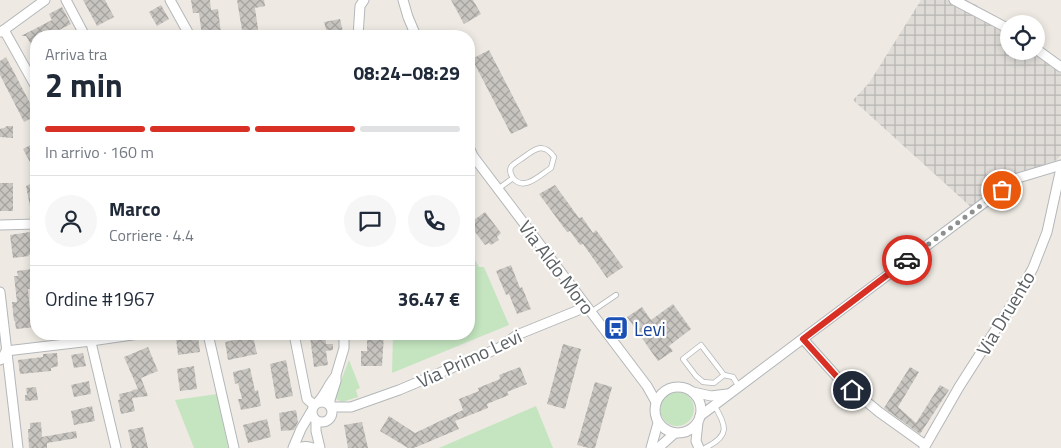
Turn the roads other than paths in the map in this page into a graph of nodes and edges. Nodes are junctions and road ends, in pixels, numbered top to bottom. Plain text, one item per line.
1 (45, 0) edge
2 (66, 0) edge
3 (170, 0) edge
4 (364, 0) edge
5 (954, 0) edge
6 (402, 1) edge
7 (1000, 24) edge
8 (82, 30) edge
9 (187, 30) edge
10 (358, 30) edge
11 (414, 30) edge
12 (2, 31) edge
13 (1045, 55) edge
14 (1061, 67) edge
15 (30, 77) edge
16 (475, 159) edge
17 (1061, 166) edge
18 (514, 178) junction
19 (498, 189) junction
20 (30, 224) edge
21 (0, 225) edge
22 (0, 292) edge
23 (616, 295) dead end
24 (588, 310) junction
25 (803, 339) junction
26 (77, 340) edge
27 (90, 340) edge
28 (209, 340) edge
29 (295, 340) edge
30 (344, 340) edge
31 (6, 351) junction
32 (0, 360) edge
33 (336, 375) junction
34 (724, 375) junction
35 (647, 386) junction
36 (736, 390) junction
37 (692, 391) junction
38 (662, 392) junction
39 (656, 402) junction
40 (714, 405) junction
41 (330, 407) junction
42 (351, 407) junction
43 (318, 414) junction
44 (699, 418) junction
45 (658, 423) junction
46 (678, 433) junction
47 (697, 444) edge
48 (296, 446) edge
49 (924, 446) edge
50 (18, 448) edge
51 (116, 448) edge
52 (234, 448) edge
53 (313, 448) edge
54 (321, 448) edge
55 (651, 448) edge
56 (658, 448) edge
57 (705, 448) edge

1 - 12 street
2 - 8 street
3 - 9 street
4 - 10 street
5 - 7 street
6 - 11 street
12 - 15 street
13 - 14 street
16 - 19 street, Via Aldo Moro
17 - 25 street
17 - 49 street, Via Druento
18 - 18 lane
18 - 19 lane
19 - 24 street, Via Aldo Moro
20 - 21 street
22 - 31 street
23 - 24 lane
24 - 35 street, Via Aldo Moro
24 - 42 street, Via Primo Levi
25 - 36 street
25 - 49 street
26 - 31 street
27 - 51 street
28 - 52 street
29 - 43 street
30 - 33 street
31 - 32 street
31 - 50 street
33 - 41 street
33 - 43 street
34 - 34 lane
34 - 36 lane
35 - 38 street
35 - 39 street, Via Aldo Moro
36 - 37 street
36 - 40 street
37 - 38 street
37 - 44 street
38 - 39 street
39 - 45 street
40 - 44 street
40 - 57 lane
41 - 42 street, Via Primo Levi
41 - 43 street, Via Primo Levi
41 - 43 street
42 - 43 street, Via Primo Levi
43 - 48 street
43 - 54 street
44 - 46 street
44 - 47 street
45 - 46 street
45 - 55 street
46 - 47 street
46 - 56 street
48 - 53 street

